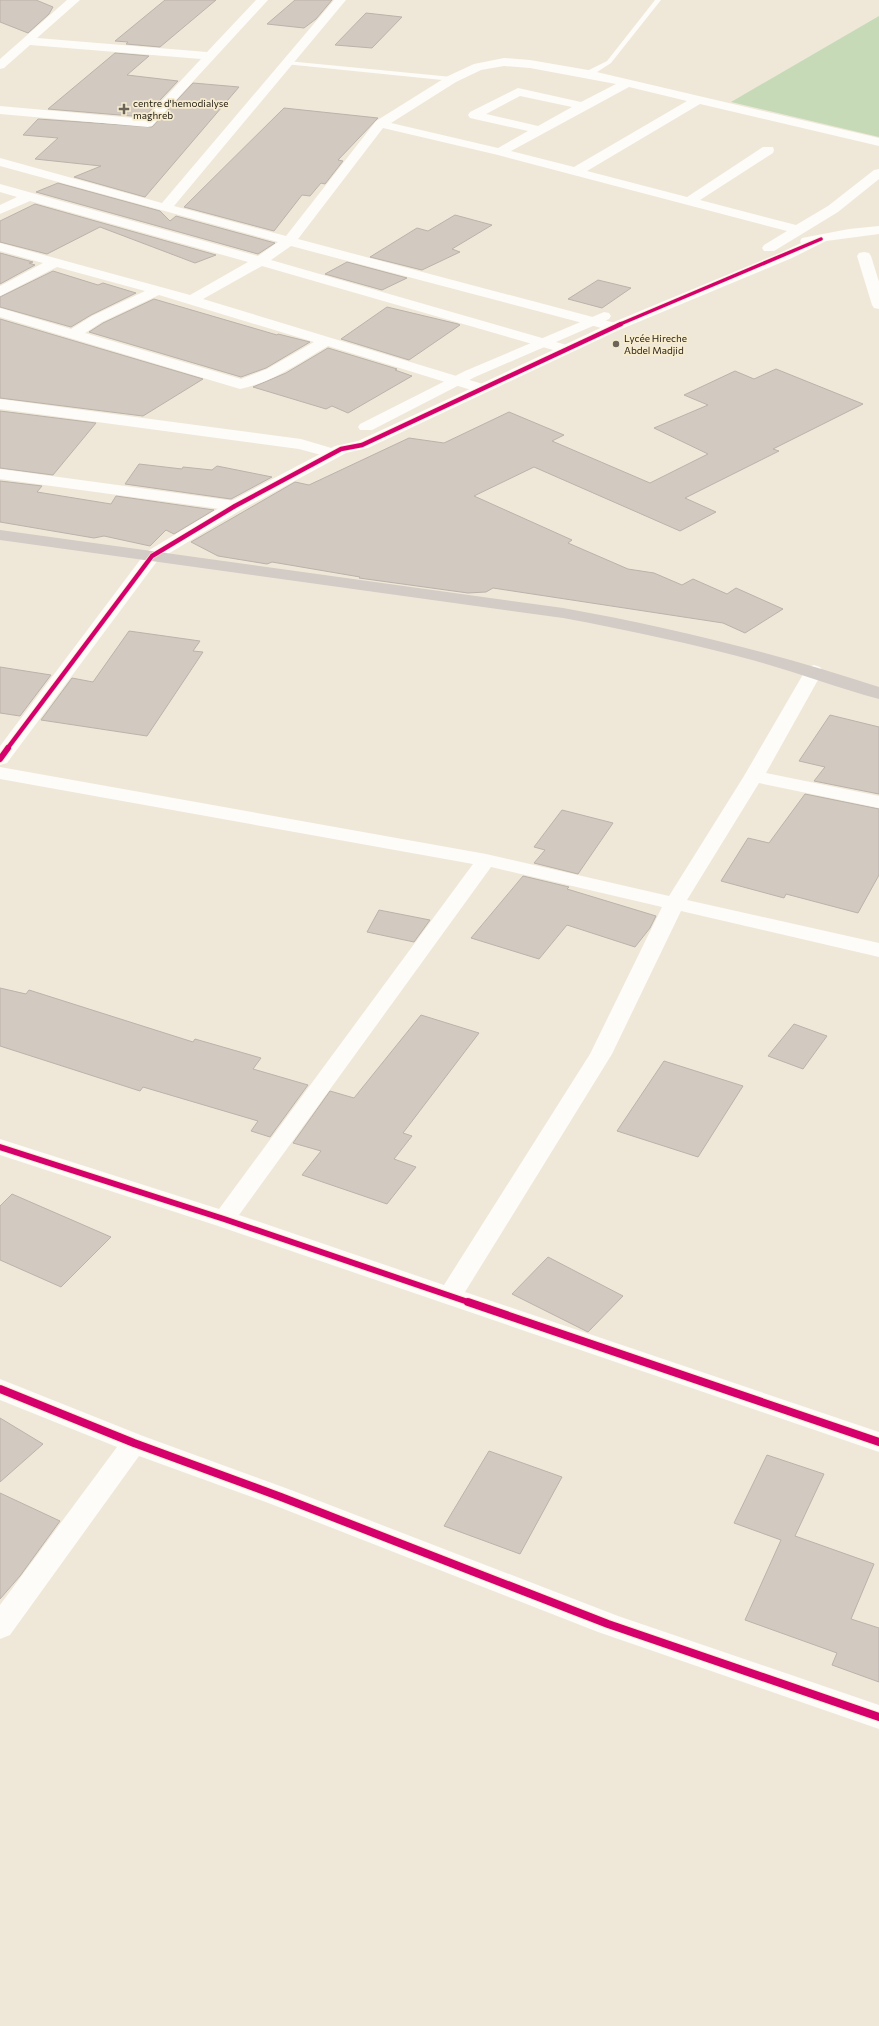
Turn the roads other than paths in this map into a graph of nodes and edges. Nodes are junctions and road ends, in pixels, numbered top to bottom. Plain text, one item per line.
1 (74, 0) edge
2 (262, 0) edge
3 (340, 0) edge
4 (658, 0) edge
5 (27, 41) junction
6 (210, 56) junction
7 (287, 63) junction
8 (0, 65) edge
9 (588, 74) junction
10 (452, 79) junction
11 (627, 83) junction
12 (698, 100) junction
13 (583, 106) junction
14 (0, 110) edge
15 (380, 124) junction
16 (540, 130) junction
17 (879, 142) edge
18 (768, 150) dead end
19 (500, 152) junction
20 (0, 162) edge
21 (575, 172) junction
22 (879, 173) edge
23 (0, 188) edge
24 (29, 196) junction
25 (688, 202) junction
26 (165, 208) junction
27 (0, 210) edge
28 (798, 230) junction
29 (879, 230) edge
30 (821, 239) junction
31 (290, 240) junction
32 (0, 247) edge
33 (769, 248) junction
34 (864, 256) dead end
35 (260, 260) junction
36 (54, 263) junction
37 (157, 290) junction
38 (0, 292) edge
39 (192, 300) junction
40 (879, 305) edge
41 (0, 312) edge
42 (593, 320) junction
43 (614, 327) junction
44 (73, 334) junction
45 (326, 341) junction
46 (542, 342) junction
47 (565, 350) junction
48 (457, 380) junction
49 (481, 388) junction
50 (0, 404) edge
51 (336, 451) junction
52 (0, 474) edge
53 (235, 506) junction
54 (0, 535) edge
55 (152, 556) junction
56 (814, 671) junction
57 (879, 693) edge
58 (0, 759) edge
59 (0, 773) edge
60 (754, 776) junction
61 (879, 802) edge
62 (486, 860) junction
63 (675, 902) junction
64 (879, 950) edge
65 (0, 1146) edge
66 (224, 1219) junction
67 (450, 1295) junction
68 (0, 1389) edge
69 (879, 1442) edge
70 (134, 1443) junction
71 (0, 1627) edge
72 (879, 1717) edge

1 - 5 street
2 - 6 street
3 - 7 street
4 - 9 lane
5 - 6 street
5 - 8 street
6 - 14 street
7 - 10 lane
7 - 26 street
9 - 10 street
9 - 11 street
10 - 15 street
11 - 12 street
11 - 13 street
12 - 17 street
12 - 21 street
13 - 16 street
13 - 16 street
15 - 19 street
15 - 31 street
16 - 19 street
18 - 25 street
19 - 21 street
20 - 26 street
21 - 25 street
22 - 28 street
23 - 24 street
24 - 27 street
24 - 35 street
25 - 28 street
26 - 31 street
28 - 33 street
29 - 30 street
30 - 33 street
30 - 43 street
31 - 35 street
31 - 42 street
32 - 36 street
33 - 42 street
34 - 40 street
35 - 39 street
35 - 46 street
36 - 37 street
36 - 38 street
37 - 39 street
37 - 44 street
39 - 45 street
41 - 44 street
42 - 43 street
42 - 46 street
43 - 47 street
44 - 45 street
45 - 48 street
46 - 47 street
46 - 48 street
47 - 49 street
48 - 49 street
48 - 51 street
49 - 51 street
50 - 51 street
51 - 53 street
52 - 53 street
53 - 55 street
54 - 55 main road
55 - 56 main road
55 - 58 street
56 - 57 main road
56 - 60 street
59 - 62 street
60 - 61 street
60 - 63 street
62 - 63 street
62 - 66 street
63 - 64 street
63 - 67 street
65 - 66 street
66 - 67 street
67 - 69 street
68 - 70 street
70 - 71 street
70 - 72 street

